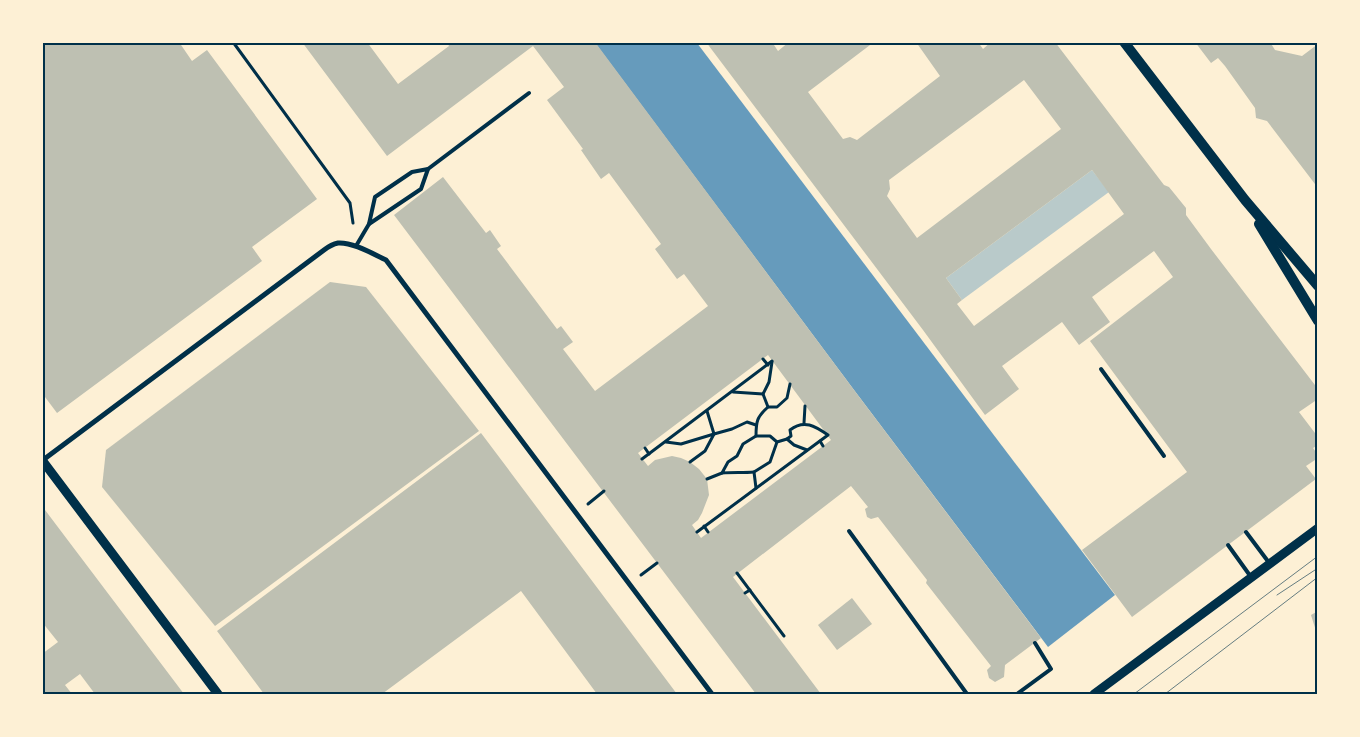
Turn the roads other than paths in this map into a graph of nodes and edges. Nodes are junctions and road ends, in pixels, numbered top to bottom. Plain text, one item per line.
1 (1124, 42) edge
2 (529, 94) dead end
3 (428, 169) junction
4 (1245, 200) junction
5 (369, 224) junction
6 (356, 246) junction
7 (1318, 286) edge
8 (1318, 320) edge
9 (1101, 369) dead end
10 (1164, 456) dead end
11 (43, 460) edge
12 (1318, 528) edge
13 (849, 531) dead end
14 (1246, 532) dead end
15 (1228, 545) dead end
16 (1270, 564) junction
17 (1251, 577) junction
18 (1035, 643) dead end
19 (218, 694) edge
20 (712, 694) edge
21 (967, 694) edge
22 (1017, 694) edge
23 (1094, 694) edge

1 - 4 main road
2 - 3 lane
3 - 5 lane
3 - 5 lane
4 - 7 main road
4 - 8 main road
5 - 6 lane
6 - 11 street
6 - 20 street
9 - 10 lane
11 - 19 street
12 - 16 street
13 - 21 lane
14 - 16 lane
15 - 17 lane
16 - 17 street
17 - 23 street
18 - 22 lane

